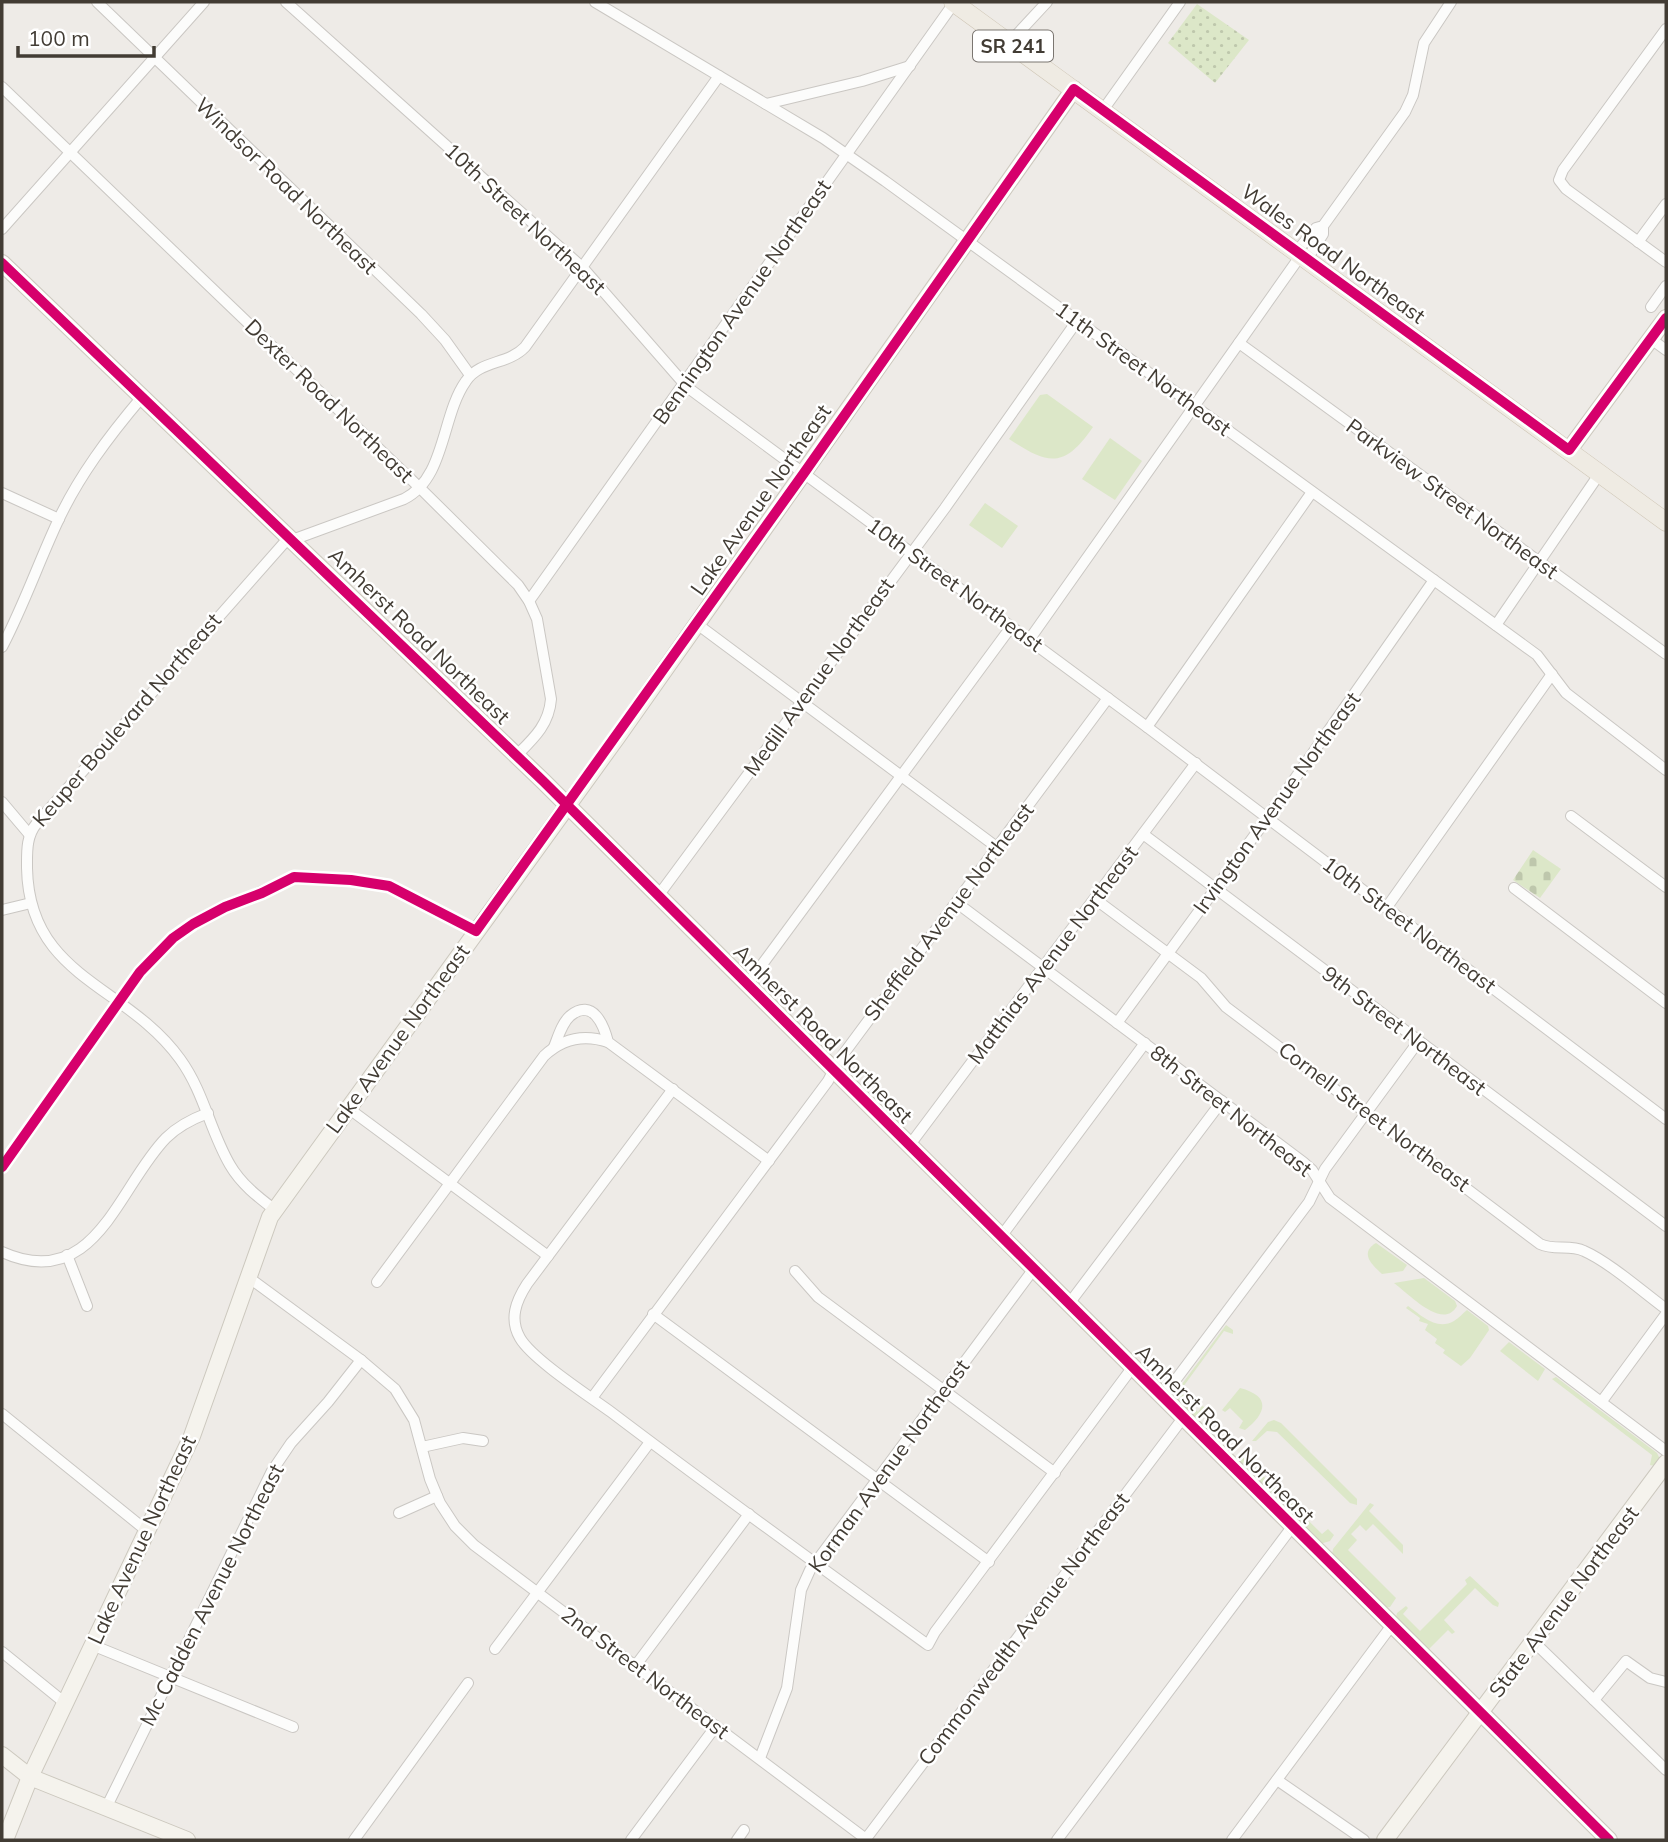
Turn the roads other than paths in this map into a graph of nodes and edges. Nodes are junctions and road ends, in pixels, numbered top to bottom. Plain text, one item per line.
1 (97, 2) edge
2 (204, 2) edge
3 (286, 2) edge
4 (595, 2) edge
5 (954, 2) edge
6 (1047, 2) edge
7 (1180, 2) edge
8 (1451, 2) edge
9 (1666, 29) edge
10 (1009, 43) junction
11 (154, 59) junction
12 (910, 66) junction
13 (719, 76) junction
14 (2, 88) edge
15 (1074, 89) junction
16 (766, 104) junction
17 (1103, 110) junction
18 (70, 153) junction
19 (847, 154) junction
20 (1666, 204) edge
21 (2, 229) edge
22 (968, 241) junction
23 (1638, 242) junction
24 (1302, 255) junction
25 (1666, 262) edge
26 (2, 263) edge
27 (583, 268) junction
28 (1666, 286) edge
29 (1651, 307) dead end
30 (1666, 318) edge
31 (1077, 321) junction
32 (1651, 339) junction
33 (1239, 343) junction
34 (1666, 350) edge
35 (470, 375) junction
36 (684, 385) junction
37 (142, 397) junction
38 (1195, 406) junction
39 (1569, 450) junction
40 (804, 473) junction
41 (1600, 473) junction
42 (420, 488) junction
43 (1312, 492) junction
44 (2, 493) edge
45 (59, 519) junction
46 (1666, 522) edge
47 (290, 539) junction
48 (911, 553) junction
49 (1539, 562) junction
50 (1434, 580) junction
51 (529, 601) junction
52 (696, 624) junction
53 (1496, 625) junction
54 (1011, 627) junction
55 (1029, 640) junction
56 (2, 647) edge
57 (1666, 654) edge
58 (1552, 674) junction
59 (1108, 698) junction
60 (802, 702) junction
61 (1147, 726) junction
62 (516, 756) junction
63 (1196, 763) junction
64 (1666, 770) edge
65 (902, 777) junction
66 (2, 803) edge
67 (567, 806) junction
68 (1571, 816) dead end
69 (1268, 817) junction
70 (29, 834) junction
71 (1143, 834) junction
72 (998, 848) junction
73 (294, 877) dead end
74 (1666, 887) edge
75 (1514, 888) dead end
76 (1216, 889) junction
77 (658, 896) junction
78 (1094, 899) junction
79 (31, 903) junction
80 (957, 903) junction
81 (1387, 907) junction
82 (2, 911) edge
83 (1168, 954) junction
84 (1043, 968) junction
85 (747, 985) junction
86 (118, 1001) junction
87 (1666, 1003) edge
88 (1117, 1023) junction
89 (608, 1042) junction
90 (1418, 1042) junction
91 (1145, 1043) junction
92 (554, 1047) junction
93 (834, 1071) junction
94 (673, 1089) junction
95 (1222, 1101) junction
96 (348, 1108) junction
97 (1366, 1112) junction
98 (208, 1113) junction
99 (1666, 1119) edge
100 (909, 1146) junction
101 (769, 1161) junction
102 (2, 1167) edge
103 (1319, 1182) junction
104 (450, 1183) junction
105 (275, 1210) junction
106 (1666, 1226) edge
107 (1000, 1238) junction
108 (2, 1252) edge
109 (67, 1255) junction
110 (548, 1256) junction
111 (1033, 1270) junction
112 (795, 1271) dead end
113 (248, 1277) junction
114 (377, 1282) dead end
115 (1068, 1305) junction
116 (87, 1306) dead end
117 (1666, 1309) edge
118 (653, 1314) junction
119 (1666, 1314) edge
120 (361, 1360) junction
121 (1132, 1368) junction
122 (944, 1391) junction
123 (592, 1398) junction
124 (1162, 1398) junction
125 (1602, 1401) junction
126 (2, 1414) edge
127 (1183, 1418) junction
128 (483, 1441) dead end
129 (650, 1441) junction
130 (422, 1447) junction
131 (1666, 1451) edge
132 (1666, 1463) edge
133 (1055, 1473) junction
134 (877, 1480) junction
135 (437, 1496) junction
136 (399, 1513) dead end
137 (749, 1514) junction
138 (1292, 1527) junction
139 (147, 1531) junction
140 (814, 1562) junction
141 (989, 1562) junction
142 (537, 1592) junction
143 (1392, 1625) junction
144 (1534, 1642) junction
145 (92, 1646) junction
146 (495, 1649) dead end
147 (2, 1652) edge
148 (636, 1665) junction
149 (170, 1676) junction
150 (1666, 1682) edge
151 (468, 1683) dead end
152 (1594, 1700) junction
153 (65, 1703) junction
154 (1482, 1712) junction
155 (716, 1726) junction
156 (293, 1727) dead end
157 (2, 1755) edge
158 (760, 1758) junction
159 (1666, 1770) edge
160 (30, 1777) junction
161 (1277, 1780) junction
162 (106, 1808) junction
163 (744, 1830) dead end
164 (5, 1840) edge
165 (187, 1840) edge
166 (354, 1840) edge
167 (631, 1840) edge
168 (737, 1840) edge
169 (865, 1840) edge
170 (1057, 1840) edge
171 (1232, 1840) edge
172 (1364, 1840) edge
173 (1385, 1840) edge
174 (1609, 1840) edge

1 - 11 street, Windsor Road Northeast
2 - 11 street
3 - 27 street, 10th Street Northeast
4 - 13 street, 11th Street Northeast
5 - 10 main road, Wales Road Northeast / SR 241
5 - 12 street, Bennington Avenue Northeast
6 - 10 street
7 - 17 street
8 - 24 street
9 - 23 street
10 - 15 main road, Wales Road Northeast / SR 241
11 - 18 street
11 - 35 street, Windsor Road Northeast
12 - 16 street
12 - 19 street, Bennington Avenue Northeast
13 - 16 street, 11th Street Northeast
13 - 27 street
14 - 18 street, Dexter Road Northeast
15 - 17 main road, Wales Road Northeast / SR 241
15 - 22 street, Lake Avenue Northeast
16 - 19 street, 11th Street Northeast
17 - 24 main road, Wales Road Northeast / SR 241
18 - 21 street
18 - 42 street, Dexter Road Northeast
19 - 22 street, 11th Street Northeast
19 - 36 street, Bennington Avenue Northeast
20 - 23 street
22 - 31 street, 11th Street Northeast
22 - 40 street, Lake Avenue Northeast
23 - 25 street
24 - 33 street
24 - 39 main road, Wales Road Northeast / SR 241
26 - 37 street, Amherst Road Northeast
27 - 35 street
27 - 36 street, 10th Street Northeast
28 - 29 street
30 - 32 street
31 - 38 street, 11th Street Northeast
31 - 48 street, Medill Avenue Northeast
32 - 34 street
32 - 39 street
33 - 38 street
33 - 49 street, Parkview Street Northeast
35 - 42 street
36 - 40 street, 10th Street Northeast
36 - 51 street, Bennington Avenue Northeast
37 - 45 street
37 - 47 street, Amherst Road Northeast
38 - 43 street, 11th Street Northeast
38 - 55 street
39 - 41 main road, Wales Road Northeast / SR 241
40 - 48 street, 10th Street Northeast
40 - 52 street, Lake Avenue Northeast
41 - 46 main road, Wales Road Northeast / SR 241
41 - 49 street
42 - 47 street
42 - 51 street, Dexter Road Northeast
43 - 50 street, 11th Street Northeast
43 - 61 street
44 - 45 street
45 - 56 street
47 - 62 street, Amherst Road Northeast
47 - 70 street, Keuper Boulevard Northeast
48 - 54 street, 10th Street Northeast
48 - 60 street, Medill Avenue Northeast
49 - 53 street
49 - 57 street, Parkview Street Northeast
50 - 53 street, 11th Street Northeast
50 - 69 street, Irvington Avenue Northeast
51 - 62 street, Dexter Road Northeast
52 - 60 street
52 - 67 street, Lake Avenue Northeast
53 - 58 street, 11th Street Northeast
54 - 55 street, 10th Street Northeast
54 - 65 street
55 - 59 street, 10th Street Northeast
58 - 64 street, 11th Street Northeast
58 - 81 street
59 - 61 street, 10th Street Northeast
59 - 72 street, Sheffield Avenue Northeast
60 - 65 street
60 - 77 street, Medill Avenue Northeast
61 - 63 street, 10th Street Northeast
62 - 67 street, Amherst Road Northeast
63 - 69 street, 10th Street Northeast
63 - 71 street, Matthias Avenue Northeast
65 - 72 street
65 - 85 street
66 - 70 street
67 - 77 street, Amherst Road Northeast
67 - 96 street, Lake Avenue Northeast
68 - 74 street
69 - 76 street, Irvington Avenue Northeast
69 - 81 street, 10th Street Northeast
70 - 79 street, Keuper Boulevard Northeast
71 - 76 street, 9th Street Northeast
71 - 78 street, Matthias Avenue Northeast
72 - 80 street, Sheffield Avenue Northeast
73 - 86 street
75 - 87 street
76 - 83 street, Irvington Avenue Northeast
76 - 90 street, 9th Street Northeast
77 - 85 street, Amherst Road Northeast
78 - 83 street, Cornell Street Northeast
78 - 84 street, Matthias Avenue Northeast
79 - 82 street
79 - 86 street, Keuper Boulevard Northeast
80 - 84 street, 8th Street Northeast
80 - 93 street, Sheffield Avenue Northeast
81 - 99 street, 10th Street Northeast
83 - 88 street, Irvington Avenue Northeast
83 - 97 street, Cornell Street Northeast
84 - 88 street, 8th Street Northeast
84 - 100 street, Matthias Avenue Northeast
85 - 93 street, Amherst Road Northeast
86 - 98 street, Keuper Boulevard Northeast
86 - 102 street
88 - 91 street, 8th Street Northeast
89 - 92 street
89 - 92 street
89 - 94 street
90 - 97 street
90 - 106 street, 9th Street Northeast
91 - 95 street, 8th Street Northeast
91 - 107 street
92 - 104 street
93 - 100 street, Amherst Road Northeast
93 - 101 street, Sheffield Avenue Northeast
94 - 101 street
94 - 110 street
95 - 103 street, 8th Street Northeast
95 - 115 street
96 - 104 street
96 - 105 street, Lake Avenue Northeast
97 - 103 street
97 - 117 street, Cornell Street Northeast
98 - 105 street, Keuper Boulevard Northeast
98 - 109 street
100 - 107 street, Amherst Road Northeast
101 - 118 street, Sheffield Avenue Northeast
103 - 124 street
103 - 125 street, 8th Street Northeast
104 - 110 street
104 - 114 street
105 - 113 street, Lake Avenue Northeast
107 - 111 street, Amherst Road Northeast
108 - 109 street
109 - 116 street
110 - 123 street
111 - 115 street, Amherst Road Northeast
111 - 122 street, Korman Avenue Northeast
112 - 122 street
113 - 120 street, 2nd Street Northeast
113 - 139 street, Lake Avenue Northeast
115 - 121 street, Amherst Road Northeast
118 - 123 street, Sheffield Avenue Northeast
118 - 134 street
119 - 125 street
120 - 130 street, 2nd Street Northeast
120 - 149 street, Mc Cadden Avenue Northeast
121 - 124 street, Amherst Road Northeast
121 - 133 street
122 - 133 street
122 - 134 street, Korman Avenue Northeast
123 - 129 street
124 - 127 street, Amherst Road Northeast
125 - 131 street, 8th Street Northeast
126 - 139 street
127 - 138 street, Amherst Road Northeast
127 - 169 street, Commonwealth Avenue Northeast
128 - 130 street
129 - 137 street
129 - 142 street
130 - 135 street, 2nd Street Northeast
132 - 144 street, State Avenue Northeast
133 - 141 street
134 - 140 street, Korman Avenue Northeast
134 - 141 street
135 - 136 street
135 - 142 street, 2nd Street Northeast
137 - 140 street
137 - 148 street
138 - 143 street, Amherst Road Northeast
138 - 170 street
139 - 145 street, Lake Avenue Northeast
140 - 141 street
140 - 158 street, Korman Avenue Northeast
142 - 146 street
142 - 148 street, 2nd Street Northeast
143 - 154 street, Amherst Road Northeast
143 - 161 street
144 - 152 street
144 - 154 street, State Avenue Northeast
145 - 149 street
145 - 153 street, Lake Avenue Northeast
147 - 153 street
148 - 155 street, 2nd Street Northeast
149 - 156 street
149 - 162 street, Mc Cadden Avenue Northeast
150 - 152 street
151 - 166 street
152 - 159 street
153 - 160 street, Lake Avenue Northeast
154 - 173 street, State Avenue Northeast
154 - 174 street, Amherst Road Northeast
155 - 158 street, 2nd Street Northeast
155 - 167 street
157 - 160 street
158 - 169 street, 2nd Street Northeast
160 - 162 street
160 - 164 street, Lake Avenue Northeast
161 - 171 street
161 - 172 street
162 - 165 street
163 - 168 street

